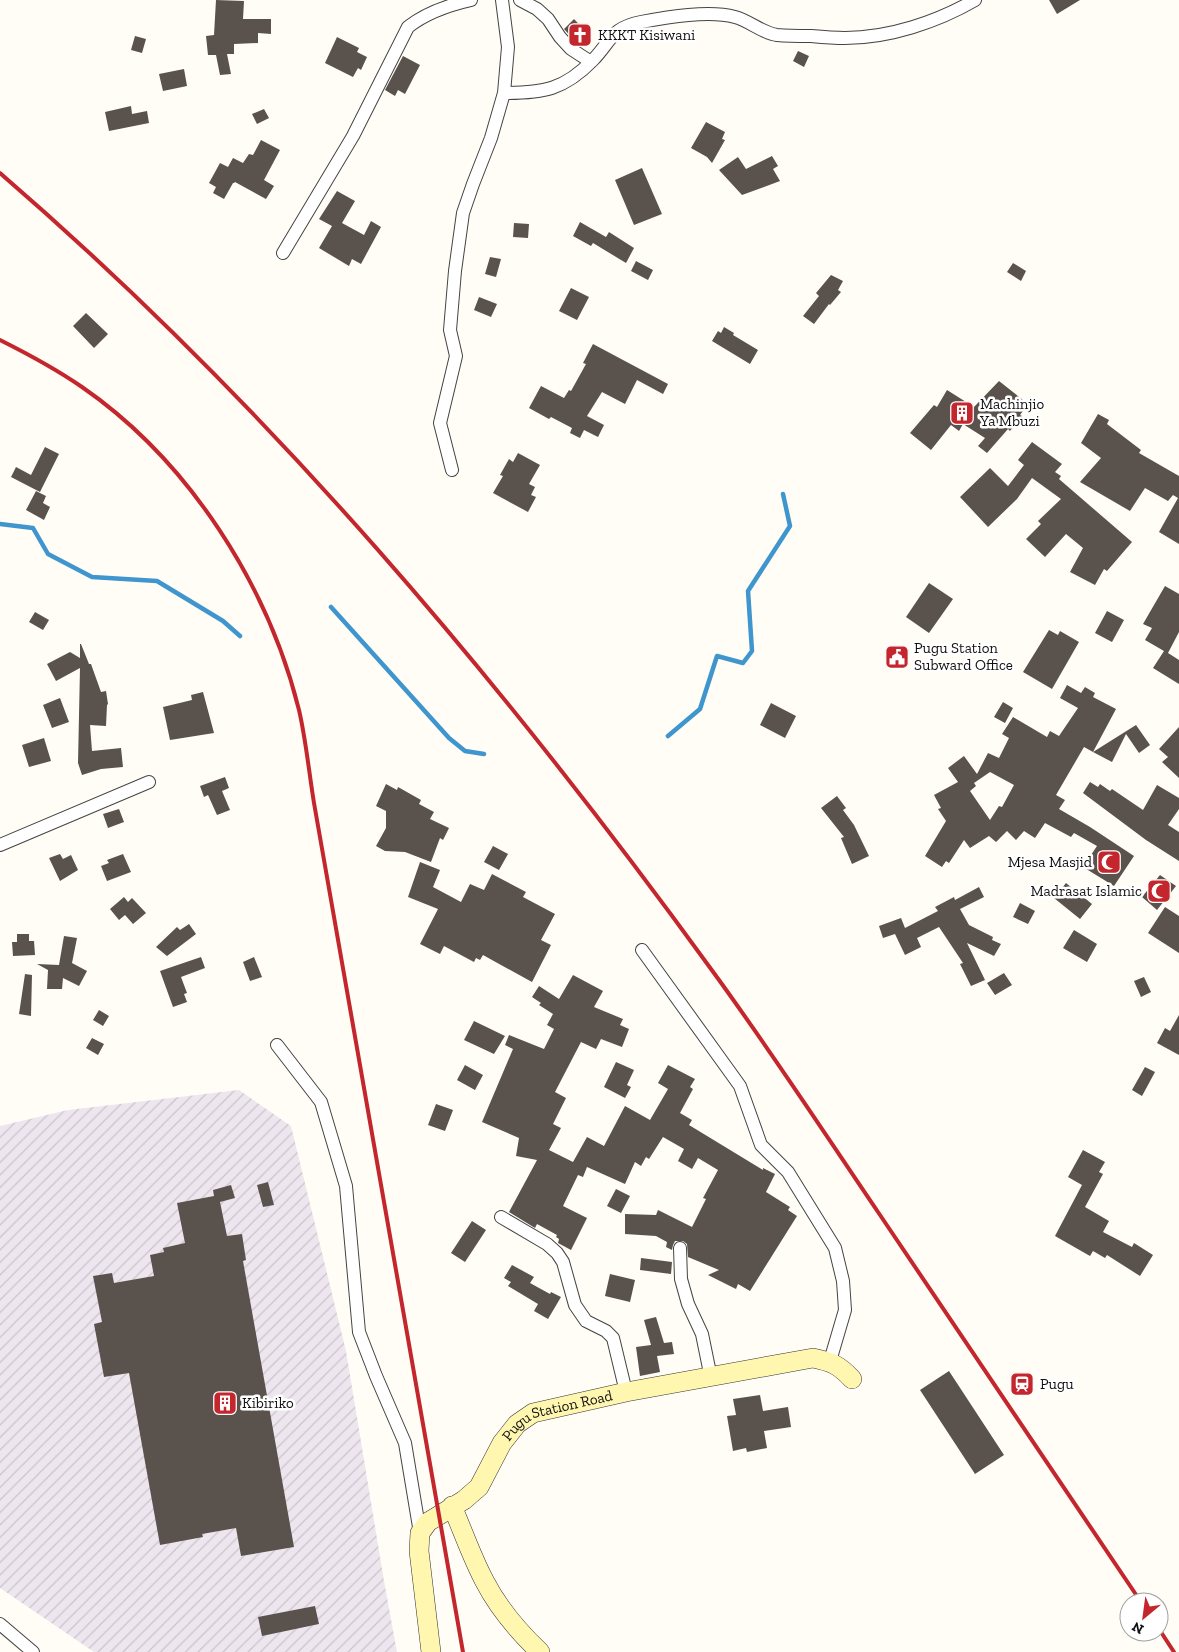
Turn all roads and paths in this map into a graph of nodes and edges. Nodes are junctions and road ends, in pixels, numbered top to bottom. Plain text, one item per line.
1 (471, 0) edge
2 (502, 0) edge
3 (520, 0) edge
4 (975, 0) edge
5 (591, 62) junction
6 (504, 94) junction
7 (283, 252) dead end
8 (452, 470) dead end
9 (149, 782) dead end
10 (0, 845) edge
11 (642, 950) dead end
12 (278, 1045) dead end
13 (501, 1217) dead end
14 (680, 1248) dead end
15 (830, 1362) junction
16 (711, 1378) junction
17 (852, 1379) dead end
18 (626, 1392) junction
19 (452, 1506) junction
20 (420, 1533) junction
21 (0, 1624) edge
22 (33, 1652) edge
23 (431, 1652) edge
24 (540, 1652) edge

1 - 7 street
2 - 6 street
3 - 5 street
4 - 5 street
5 - 6 street
6 - 8 street
9 - 10 street
11 - 15 street
12 - 20 street
13 - 18 street
14 - 16 street
15 - 16 street, Pugu Station Road
15 - 17 street
16 - 18 street, Pugu Station Road
18 - 19 street, Pugu Station Road
19 - 20 street, Pugu Station Road
19 - 24 street
20 - 23 street
21 - 22 street

